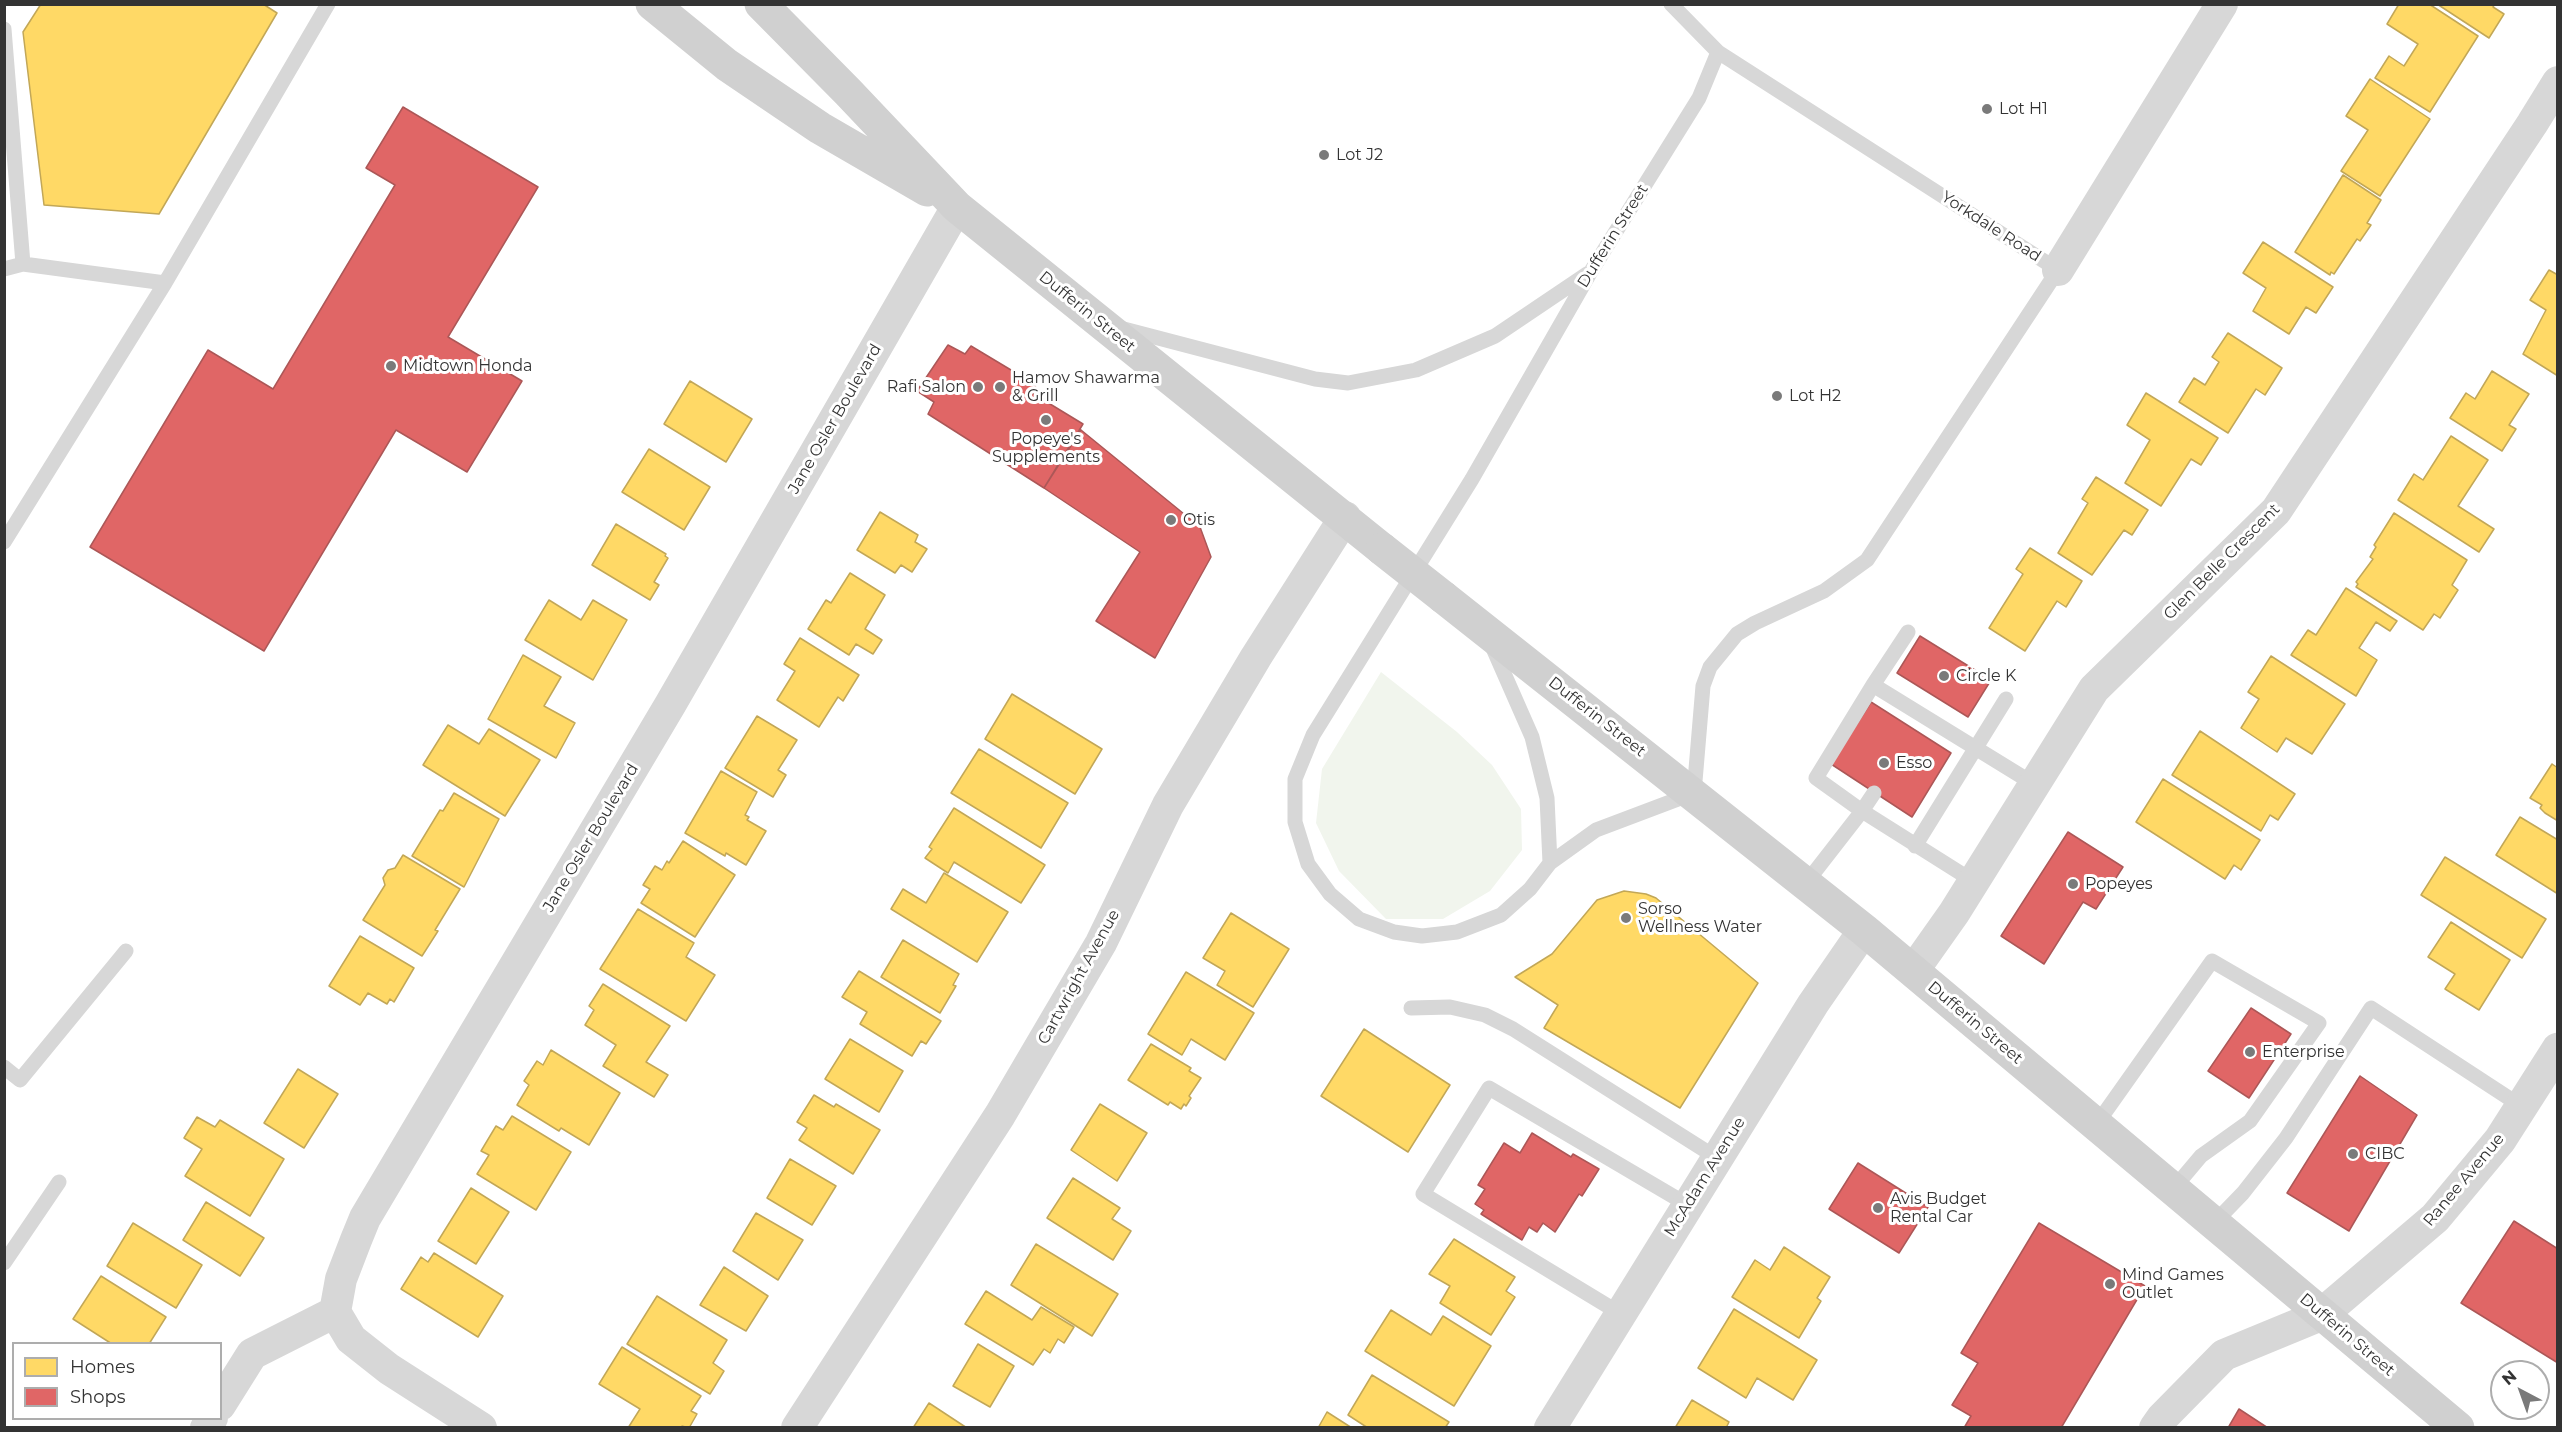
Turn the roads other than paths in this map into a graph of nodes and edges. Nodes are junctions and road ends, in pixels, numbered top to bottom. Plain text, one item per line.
1 (328, 4) edge
2 (761, 4) edge
3 (1671, 4) edge
4 (2223, 4) edge
5 (669, 10) edge
6 (4, 29) edge
7 (1718, 52) junction
8 (2558, 82) edge
9 (957, 207) junction
10 (23, 264) junction
11 (4, 268) edge
12 (2058, 270) junction
13 (1590, 273) junction
14 (165, 283) junction
15 (1101, 323) junction
16 (1345, 518) junction
17 (4, 542) edge
18 (1484, 627) junction
19 (1908, 632) dead end
20 (1873, 686) junction
21 (2006, 699) dead end
22 (1924, 717) junction
23 (1915, 730) dead end
24 (1975, 748) junction
25 (2034, 784) junction
26 (1694, 793) junction
27 (1874, 793) dead end
28 (1862, 811) junction
29 (1915, 846) junction
30 (1550, 863) junction
31 (1973, 881) junction
32 (1806, 883) junction
33 (1864, 930) junction
34 (126, 951) dead end
35 (1913, 971) junction
36 (1411, 1008) dead end
37 (2558, 1048) edge
38 (4, 1067) edge
39 (2522, 1106) junction
40 (2096, 1125) junction
41 (1717, 1158) junction
42 (59, 1182) dead end
43 (2174, 1188) junction
44 (1688, 1205) junction
45 (2214, 1223) junction
46 (4, 1263) edge
47 (334, 1312) junction
48 (1621, 1314) junction
49 (2321, 1315) junction
50 (222, 1402) edge
51 (481, 1428) edge
52 (797, 1428) edge
53 (1550, 1428) edge
54 (2155, 1428) edge
55 (2458, 1428) edge

1 - 14 lane
2 - 9 main road, Dufferin Street
3 - 7 lane, Yorkdale Road
4 - 12 street, Yorkdale Road
5 - 9 main road, Dufferin Street
6 - 10 lane
7 - 12 lane, Yorkdale Road
7 - 13 lane, Dufferin Street
8 - 25 street, Glen Belle Crescent
9 - 15 main road, Dufferin Street
9 - 47 street, Jane Osler Boulevard
10 - 11 lane
10 - 14 lane
12 - 26 lane
13 - 15 lane
13 - 30 lane, Dufferin Street
14 - 17 lane
15 - 16 main road, Dufferin Street
16 - 18 main road, Dufferin Street, bridge
16 - 52 street, Cartwright Avenue
18 - 26 main road, Dufferin Street
18 - 30 lane
19 - 20 lane
20 - 22 lane
20 - 28 lane
21 - 24 lane
22 - 23 lane
22 - 24 lane
24 - 25 lane
24 - 29 lane
25 - 31 street, Glen Belle Crescent
26 - 30 lane, Dufferin Street
26 - 32 main road, Dufferin Street
27 - 28 lane
28 - 29 lane
28 - 32 lane
29 - 31 lane
31 - 35 street, Glen Belle Crescent
32 - 33 main road, Dufferin Street
33 - 35 main road, Dufferin Street
33 - 41 street, McAdam Avenue
34 - 38 lane
35 - 40 main road, Dufferin Street
36 - 41 lane
37 - 39 street, Ranee Avenue
39 - 45 lane
39 - 49 street, Ranee Avenue
40 - 43 main road, Dufferin Street
40 - 43 lane
41 - 44 street, McAdam Avenue
42 - 46 lane
43 - 45 main road, Dufferin Street
44 - 48 street, McAdam Avenue
44 - 48 lane
45 - 49 main road, Dufferin Street
47 - 50 street
47 - 51 street
48 - 53 street, McAdam Avenue
49 - 54 street
49 - 55 main road, Dufferin Street

